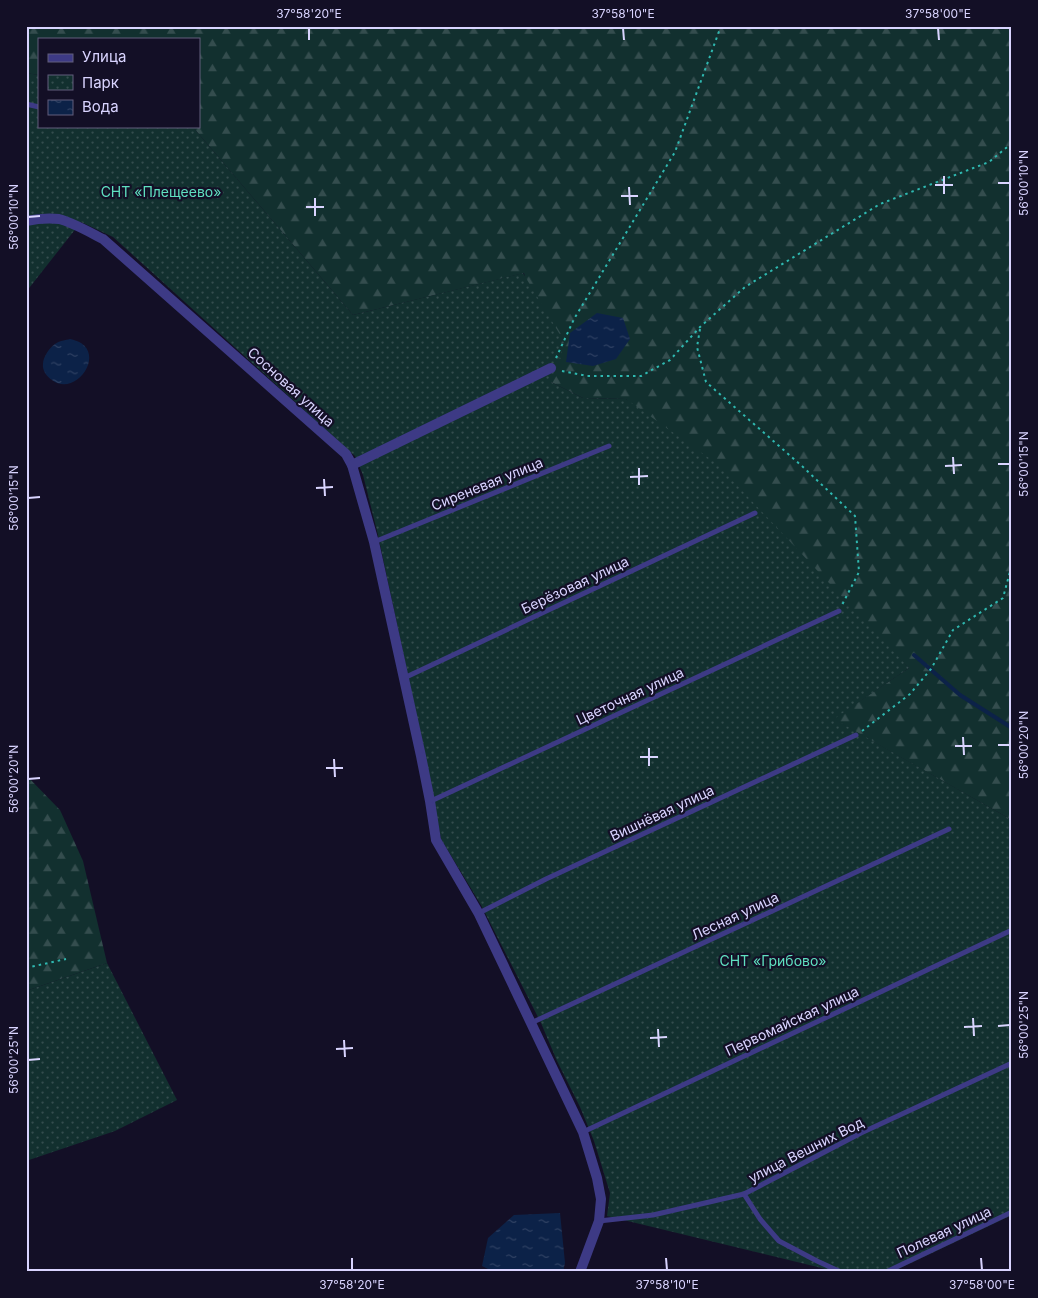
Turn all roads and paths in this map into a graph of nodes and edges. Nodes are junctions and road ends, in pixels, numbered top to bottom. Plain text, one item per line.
1 (721, 26) edge
2 (1012, 143) edge
3 (26, 221) edge
4 (700, 327) junction
5 (551, 368) junction
6 (609, 446) dead end
7 (352, 465) junction
8 (755, 513) dead end
9 (374, 542) junction
10 (1012, 564) edge
11 (839, 611) joint
12 (404, 678) junction
13 (856, 735) joint
14 (430, 802) junction
15 (949, 829) dead end
16 (479, 914) junction
17 (1012, 930) edge
18 (66, 959) dead end
19 (26, 968) edge
20 (531, 1023) junction
21 (1012, 1063) edge
22 (583, 1132) junction
23 (744, 1194) junction
24 (1012, 1212) edge
25 (599, 1221) junction
26 (580, 1272) edge
27 (841, 1272) edge
28 (886, 1272) edge

1 - 5 path
2 - 4 path
3 - 7 street, Сосновая улица
4 - 5 path
4 - 11 path
5 - 7 street
6 - 9 lane, Сиреневая улица
7 - 9 street
8 - 12 lane, Берёзовая улица
9 - 12 street
10 - 13 path
11 - 14 lane, Цветочная улица
12 - 14 street
13 - 16 lane, Вишнёвая улица
14 - 16 street
15 - 20 lane, Лесная улица
16 - 20 street
17 - 22 lane, Первомайская улица
18 - 19 path
20 - 22 street
21 - 23 lane, улица Вешних Вод
22 - 25 street
23 - 25 lane, улица Вешних Вод
23 - 27 lane
24 - 28 lane, Полевая улица
25 - 26 street

